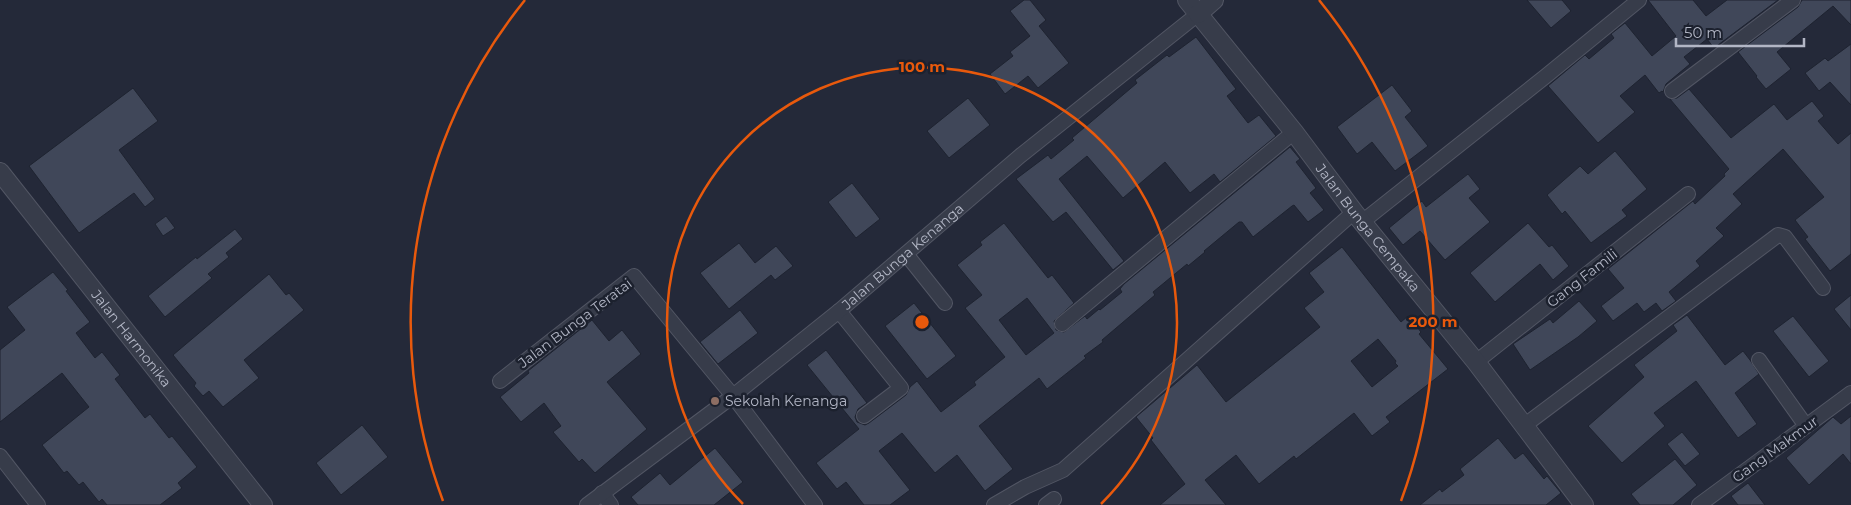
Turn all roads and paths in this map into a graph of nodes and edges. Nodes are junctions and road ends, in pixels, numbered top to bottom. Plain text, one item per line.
1 (1214, 0) edge
2 (1639, 0) edge
3 (1794, 0) edge
4 (1192, 7) edge
5 (1672, 91) dead end
6 (1294, 132) junction
7 (0, 172) edge
8 (1688, 194) dead end
9 (1358, 217) junction
10 (906, 254) junction
11 (1823, 288) dead end
12 (945, 303) dead end
13 (838, 312) junction
14 (1062, 324) dead end
15 (1759, 360) dead end
16 (1476, 362) junction
17 (500, 381) dead end
18 (1851, 393) edge
19 (733, 396) junction
20 (864, 416) dead end
21 (1525, 425) junction
22 (1806, 426) junction
23 (0, 456) edge
24 (602, 493) junction
25 (1578, 503) edge
26 (38, 505) edge
27 (263, 505) edge
28 (587, 505) edge
29 (611, 505) edge
30 (815, 505) edge
31 (994, 505) edge
32 (1699, 505) edge

1 - 4 street, Jalan Bunga Kenanga
2 - 9 street
3 - 5 street
4 - 6 street, Jalan Bunga Cempaka
4 - 10 street, Jalan Bunga Kenanga
6 - 9 street, Jalan Bunga Cempaka
6 - 14 street
7 - 27 street, Jalan Harmonika
8 - 16 street, Gang Famili
9 - 16 street, Jalan Bunga Cempaka
9 - 31 street
10 - 12 street
10 - 13 street, Jalan Bunga Kenanga
11 - 21 street
13 - 19 street, Jalan Bunga Kenanga
13 - 20 street
15 - 22 street
16 - 21 street, Jalan Bunga Cempaka
17 - 19 street, Jalan Bunga Teratai
18 - 22 street, Gang Makmur
19 - 24 street, Jalan Bunga Kenanga
19 - 30 street, Jalan Bunga Teratai
21 - 25 street, Jalan Bunga Cempaka
22 - 32 street, Gang Makmur
23 - 26 street
24 - 28 street, Jalan Bunga Kenanga
24 - 29 street

